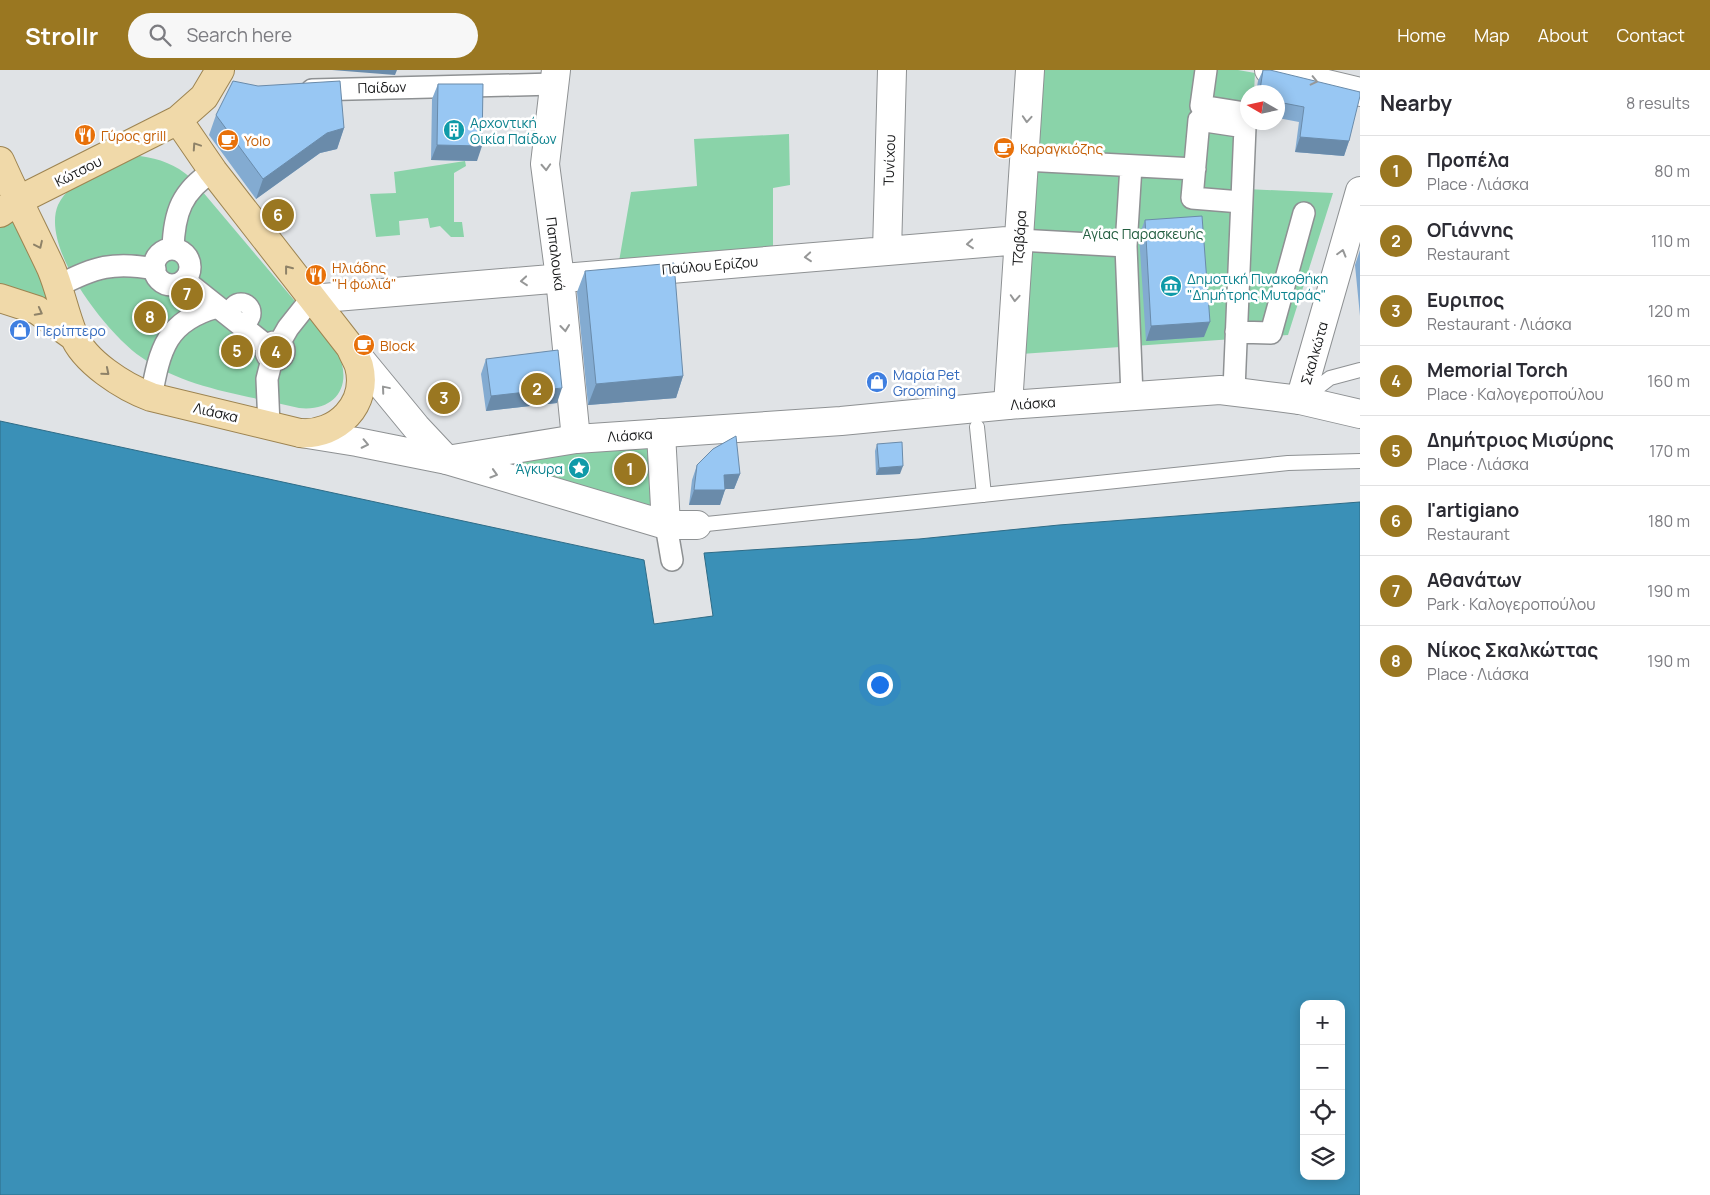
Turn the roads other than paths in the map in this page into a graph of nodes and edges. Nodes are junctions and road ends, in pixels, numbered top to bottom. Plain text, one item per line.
1 (892, 70) edge
2 (1030, 70) edge
3 (1206, 70) edge
4 (1277, 71) edge
5 (555, 77) edge
6 (221, 82) edge
7 (297, 92) edge
8 (1360, 92) edge
9 (1240, 112) edge
10 (178, 120) junction
11 (1240, 126) edge
12 (1245, 130) edge
13 (1024, 160) junction
14 (0, 161) edge
15 (1131, 166) junction
16 (1195, 169) junction
17 (213, 171) junction
18 (1360, 191) edge
19 (1241, 202) junction
20 (9, 207) edge
21 (1304, 213) dead end
22 (1019, 240) junction
23 (1126, 246) junction
24 (173, 249) junction
25 (887, 251) junction
26 (155, 269) junction
27 (560, 278) junction
28 (184, 280) junction
29 (58, 286) junction
30 (0, 298) edge
31 (312, 299) junction
32 (217, 307) junction
33 (1236, 332) junction
34 (73, 336) junction
35 (351, 348) junction
36 (273, 349) junction
37 (1360, 370) edge
38 (1234, 390) junction
39 (1132, 396) junction
40 (151, 397) junction
41 (1300, 400) junction
42 (1008, 405) junction
43 (1360, 414) edge
44 (976, 417) junction
45 (269, 425) junction
46 (300, 433) junction
47 (661, 434) junction
48 (576, 439) junction
49 (447, 460) junction
50 (1360, 461) edge
51 (984, 495) junction
52 (666, 525) junction
53 (697, 525) joint
54 (672, 560) dead end

1 - 25 street, Τυνίχου
2 -> 13 street, Τζαβάρα
3 - 9 street
4 -> 8 street
5 - 7 street, Παίδων
5 -> 27 street, Παπαλουκά
6 - 10 main road, Κώτσου
17 -> 10 main road
10 - 20 main road, Κώτσου
11 - 16 street
12 - 19 street
13 - 15 street
13 - 22 street, Τζαβάρα
14 - 20 main road, Λιάσκα
15 - 16 street
15 - 23 street
16 - 19 street
17 - 24 street
31 -> 17 main road
41 -> 18 street, Σκαλκώτα
19 - 33 street
20 -> 29 main road, Λιάσκα
21 - 33 street
22 - 23 street
22 -> 25 street, Παύλου Ερίζου
22 -> 42 street, Τζαβάρα
23 - 39 street
24 - 26 street
24 - 28 street
25 -> 27 street, Παύλου Ερίζου
26 - 28 street
26 - 29 street
27 -> 31 street, Παύλου Ερίζου
27 -> 48 street, Παπαλουκά
28 - 32 street
29 - 34 main road, Λιάσκα
30 -> 34 main road
31 - 35 main road
31 - 36 street
32 - 36 street
32 - 40 street
33 - 38 street
34 -> 40 main road, Λιάσκα
35 - 46 main road
49 -> 35 street
36 - 45 street
37 - 41 lane
38 - 39 street, Λιάσκα
38 - 41 street, Λιάσκα
39 - 42 street, Λιάσκα
40 - 45 main road, Λιάσκα
41 - 43 street, Λιάσκα
42 - 44 street, Λιάσκα
44 - 47 street, Λιάσκα
44 - 51 lane
45 - 46 main road, Λιάσκα
46 -> 49 street, Λιάσκα
47 - 48 street, Λιάσκα
47 - 52 street
48 - 49 street, Λιάσκα
49 -> 52 street
50 - 51 lane
51 - 53 lane
52 - 53 street
52 - 54 street

